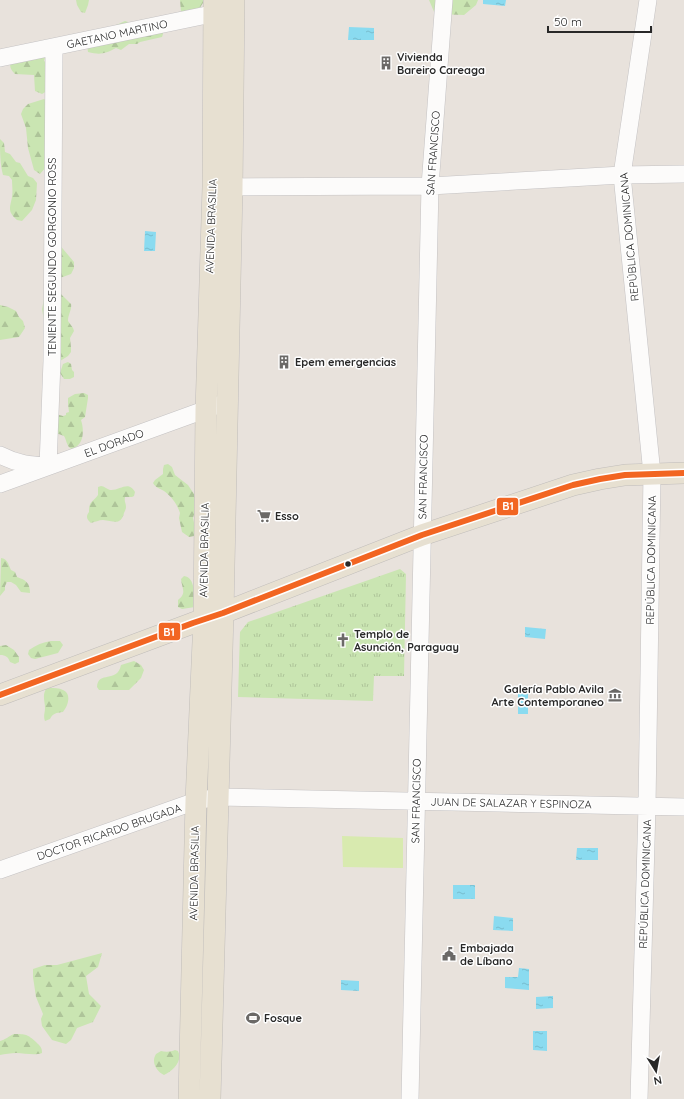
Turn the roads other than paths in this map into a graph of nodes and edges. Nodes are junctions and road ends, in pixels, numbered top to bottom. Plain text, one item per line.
1 (444, 0) edge
2 (648, 0) edge
3 (224, 6) edge
4 (54, 48) junction
5 (0, 58) edge
6 (684, 174) edge
7 (622, 175) junction
8 (430, 186) junction
9 (222, 187) junction
10 (227, 402) junction
11 (206, 410) junction
12 (0, 455) edge
13 (48, 466) junction
14 (652, 474) junction
15 (684, 474) edge
16 (0, 484) edge
17 (422, 535) junction
18 (213, 616) junction
19 (0, 695) edge
20 (218, 797) junction
21 (196, 801) junction
22 (416, 801) junction
23 (647, 806) junction
24 (684, 807) edge
25 (0, 870) edge
26 (189, 1099) edge
27 (210, 1099) edge
28 (410, 1099) edge
29 (638, 1099) edge

1 - 8 street, SAN FRANCISCO
2 - 7 street, REPÚBLICA DOMINICANA
3 - 4 street, GAETANO MARTINO
3 - 9 main road, AVENIDA BRASILIA
4 - 5 street, GAETANO MARTINO
4 - 13 street, TENIENTE SEGUNDO GORGONIO ROSS
6 - 7 street
7 - 8 street
7 - 14 street, REPÚBLICA DOMINICANA
8 - 9 street
8 - 17 street, SAN FRANCISCO
9 - 10 main road, AVENIDA BRASILIA
9 - 11 main road, AVENIDA BRASILIA
10 - 11 street, EL DORADO
10 - 18 main road, AVENIDA BRASILIA
11 - 13 street, EL DORADO
11 - 18 main road, AVENIDA BRASILIA
12 - 13 street
13 - 16 street, EL DORADO
14 - 15 main road
14 - 17 main road
14 - 23 street, REPÚBLICA DOMINICANA
17 - 18 main road
17 - 22 street, SAN FRANCISCO
18 - 19 main road
18 - 20 main road, AVENIDA BRASILIA
18 - 21 main road, AVENIDA BRASILIA
20 - 21 street, DOCTOR RICARDO BRUGADA
20 - 22 street, JUAN DE SALAZAR Y ESPINOZA
20 - 27 main road, AVENIDA BRASILIA
21 - 25 street, DOCTOR RICARDO BRUGADA
21 - 26 main road, AVENIDA BRASILIA
22 - 23 street, JUAN DE SALAZAR Y ESPINOZA
22 - 28 street, SAN FRANCISCO
23 - 24 street, JUAN DE SALAZAR Y ESPINOZA
23 - 29 street, REPÚBLICA DOMINICANA

